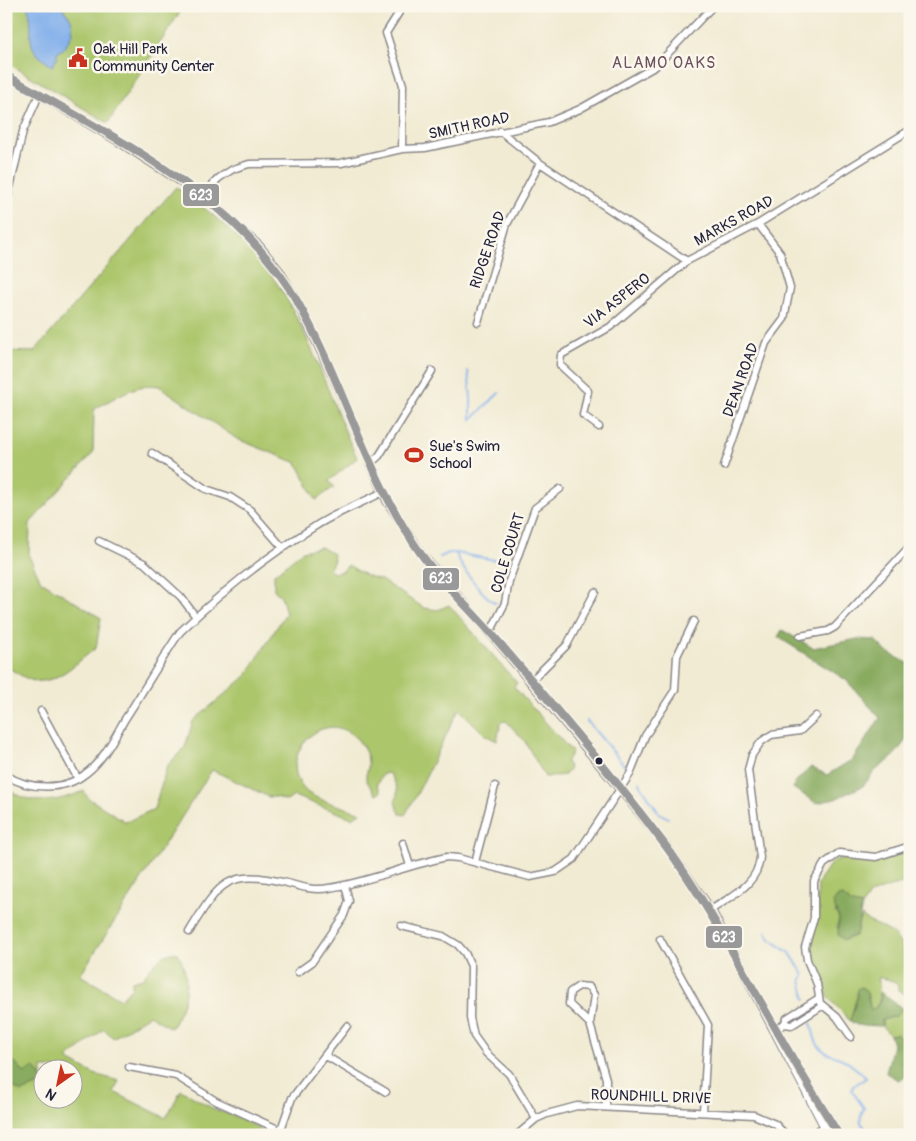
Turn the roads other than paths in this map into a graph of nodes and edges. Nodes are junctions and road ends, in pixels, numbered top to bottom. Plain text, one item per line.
1 (403, 6) edge
2 (713, 6) edge
3 (6, 75) edge
4 (40, 95) junction
5 (910, 130) edge
6 (500, 132) junction
7 (402, 149) junction
8 (540, 163) junction
9 (202, 195) junction
10 (6, 205) edge
11 (758, 224) junction
12 (687, 260) junction
13 (478, 322) dead end
14 (432, 371) dead end
15 (599, 427) dead end
16 (152, 453) dead end
17 (370, 464) junction
18 (724, 466) dead end
19 (560, 489) dead end
20 (383, 492) junction
21 (99, 541) dead end
22 (910, 546) edge
23 (283, 548) junction
24 (595, 592) dead end
25 (196, 616) junction
26 (694, 621) dead end
27 (490, 633) junction
28 (800, 636) dead end
29 (530, 682) junction
30 (41, 711) dead end
31 (816, 716) dead end
32 (6, 775) edge
33 (78, 779) junction
34 (495, 786) dead end
35 (620, 789) junction
36 (403, 843) dead end
37 (910, 846) edge
38 (475, 862) junction
39 (410, 866) junction
40 (344, 885) junction
41 (711, 910) junction
42 (401, 926) dead end
43 (189, 932) dead end
44 (660, 939) dead end
45 (298, 972) dead end
46 (820, 1003) junction
47 (590, 1024) junction
48 (347, 1026) dead end
49 (776, 1030) junction
50 (851, 1038) dead end
51 (326, 1056) junction
52 (129, 1067) dead end
53 (386, 1092) dead end
54 (606, 1106) junction
55 (703, 1112) junction
56 (536, 1120) junction
57 (828, 1125) junction
58 (280, 1132) edge
59 (517, 1135) edge
60 (786, 1135) edge
61 (810, 1135) edge
62 (829, 1135) edge
63 (839, 1135) edge

1 - 7 street
2 - 6 street, SMITH ROAD
3 - 4 street
4 - 9 street
4 - 10 street
5 - 11 street, MARKS ROAD
6 - 7 street, SMITH ROAD
6 - 8 street, MARKS ROAD
7 - 9 street, SMITH ROAD
8 - 12 street, MARKS ROAD
8 - 13 street, RIDGE ROAD
9 - 17 street
11 - 12 street, MARKS ROAD
11 - 18 street, DEAN ROAD
12 - 15 street, VIA ASPERO
14 - 17 street
16 - 23 street
17 - 20 street
19 - 27 street, COLE COURT
20 - 23 street
20 - 27 street
21 - 25 street
22 - 28 street
23 - 25 street
24 - 29 street
25 - 33 street
26 - 35 street
27 - 29 street
29 - 35 street
30 - 33 street
31 - 41 street
32 - 33 street
34 - 38 street
35 - 38 street
35 - 41 street
36 - 39 street
37 - 46 street
38 - 39 street
39 - 40 street
40 - 43 street
40 - 45 street
41 - 49 street
42 - 56 street
44 - 55 street
46 - 49 street
46 - 50 street
47 - 47 street
47 - 54 street
48 - 51 street
49 - 57 street
51 - 53 street
51 - 58 street
52 - 58 street
54 - 55 street, ROUNDHILL DRIVE
54 - 56 street, ROUNDHILL DRIVE
55 - 60 street, ROUNDHILL DRIVE
56 - 59 street, ROUNDHILL DRIVE
57 - 61 street
57 - 62 street
57 - 63 street

